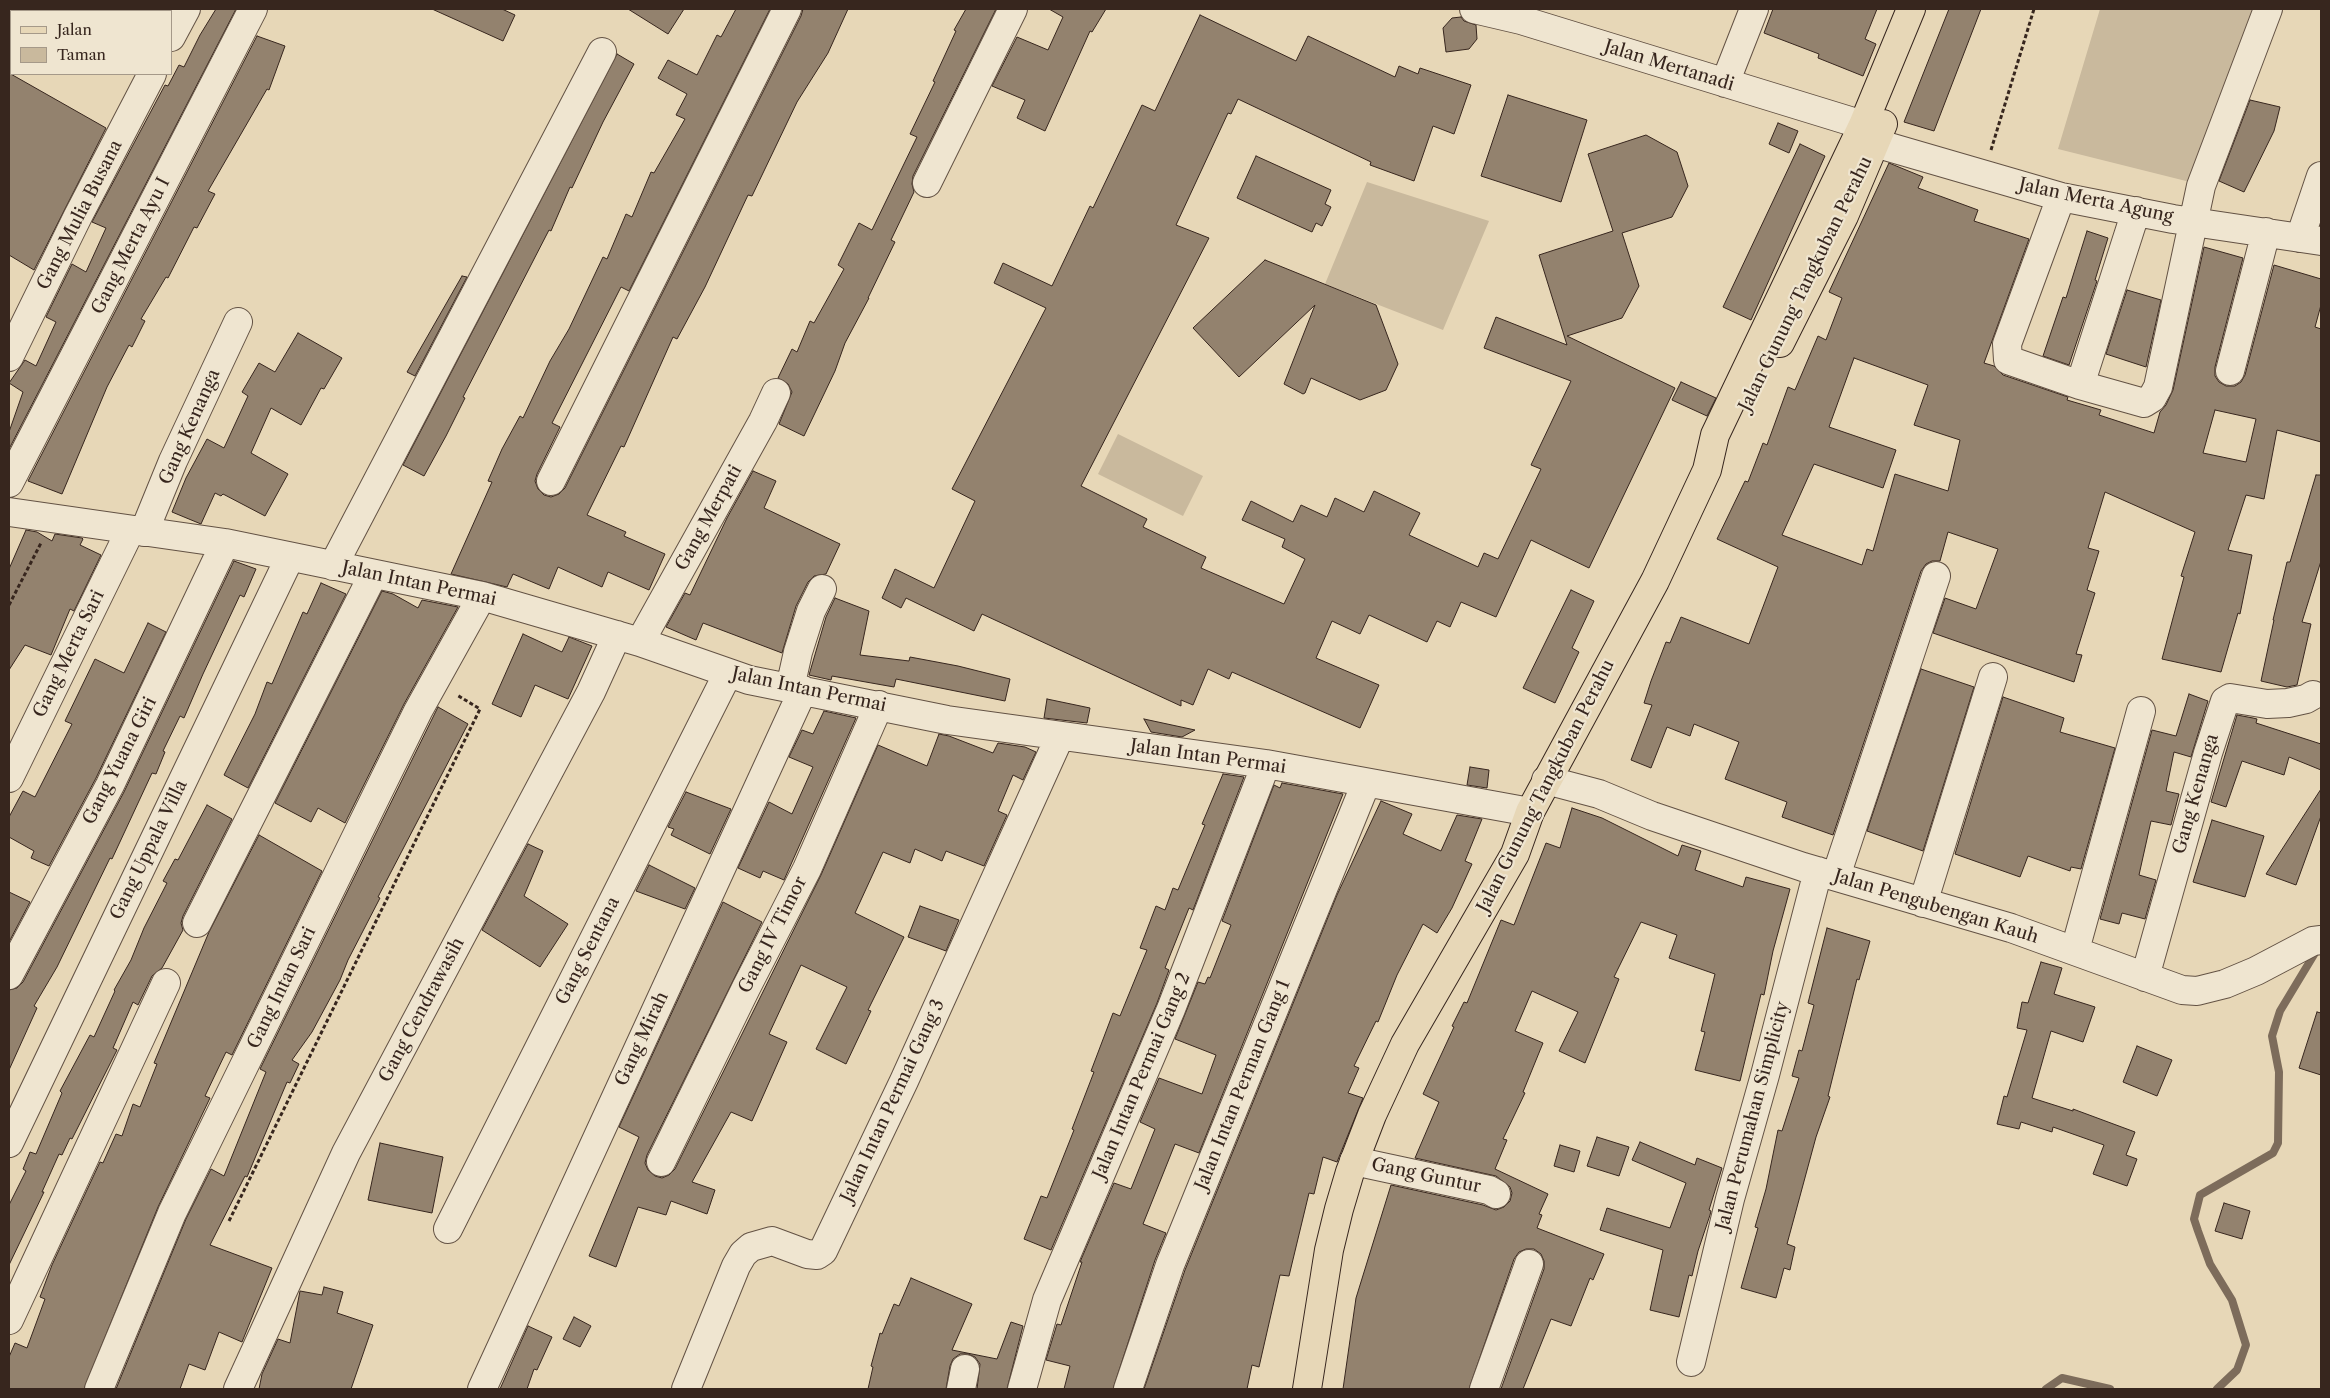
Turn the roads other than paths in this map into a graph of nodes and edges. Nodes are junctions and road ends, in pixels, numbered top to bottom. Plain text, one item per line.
1 (186, 9) edge
2 (254, 9) edge
3 (787, 9) edge
4 (1013, 9) edge
5 (1474, 9) edge
6 (1754, 9) edge
7 (1911, 9) edge
8 (1926, 9) edge
9 (2268, 9) edge
10 (1523, 14) edge
11 (172, 35) edge
12 (602, 52) dead end
13 (151, 75) edge
14 (1725, 83) junction
15 (1869, 134) junction
16 (2321, 176) edge
17 (927, 183) dead end
18 (2061, 197) junction
19 (2136, 211) junction
20 (2193, 221) junction
21 (2266, 232) junction
22 (2311, 240) edge
23 (238, 322) dead end
24 (9, 357) edge
25 (2230, 371) dead end
26 (2080, 385) junction
27 (776, 393) dead end
28 (551, 482) dead end
29 (9, 483) edge
30 (9, 512) edge
31 (137, 531) junction
32 (225, 543) junction
33 (290, 557) junction
34 (333, 566) junction
35 (373, 575) junction
36 (1936, 576) dead end
37 (822, 589) dead end
38 (482, 596) junction
39 (628, 638) junction
40 (728, 673) junction
41 (1993, 677) dead end
42 (796, 689) junction
43 (2313, 695) dead end
44 (879, 706) junction
45 (2141, 711) dead end
46 (1060, 736) junction
47 (1266, 764) junction
48 (9, 778) edge
49 (1546, 780) junction
50 (1366, 783) junction
51 (1530, 812) junction
52 (1827, 874) junction
53 (1923, 903) junction
54 (196, 923) dead end
55 (2317, 940) edge
56 (2075, 950) junction
57 (9, 974) edge
58 (2144, 977) junction
59 (166, 983) dead end
60 (9, 1143) edge
61 (1354, 1161) junction
62 (661, 1162) dead end
63 (1496, 1194) dead end
64 (448, 1230) dead end
65 (1528, 1264) dead end
66 (9, 1320) edge
67 (1691, 1362) dead end
68 (99, 1389) edge
69 (238, 1389) edge
70 (482, 1389) edge
71 (686, 1389) edge
72 (1022, 1389) edge
73 (1128, 1389) edge
74 (1307, 1389) edge
75 (1484, 1389) edge

1 - 11 street
2 - 29 street, Gang Merta Ayu I
3 - 28 street
4 - 17 street
5 - 10 street, Jalan Mertanadi
6 - 14 street
7 - 15 main road, Jalan Gunung Tangkuban Perahu
8 - 15 main road, Jalan Gunung Tangkuban Perahu
9 - 20 street
10 - 14 street, Jalan Mertanadi
12 - 34 street
13 - 24 street, Gang Mulia Busana
14 - 15 street, Jalan Mertanadi
15 - 18 street, Jalan Merta Agung
15 - 49 main road, Jalan Gunung Tangkuban Perahu
16 - 22 street
18 - 19 street, Jalan Merta Agung
18 - 26 street
19 - 20 street, Jalan Merta Agung
19 - 26 street
20 - 21 street, Jalan Merta Agung
20 - 26 street
21 - 22 street, Jalan Merta Agung
21 - 25 street
23 - 31 street, Gang Kenanga
27 - 39 street, Gang Merpati
30 - 31 street, Jalan Intan Permai
31 - 32 street, Jalan Intan Permai
31 - 48 street, Gang Merta Sari
32 - 33 street, Jalan Intan Permai
32 - 57 street, Gang Yuana Giri
33 - 34 street, Jalan Intan Permai
33 - 60 street, Gang Uppala Villa
34 - 35 street, Jalan Intan Permai
35 - 38 street, Jalan Intan Permai
35 - 54 street
36 - 52 street, Jalan Perumahan Simplicity
37 - 42 street, Gang Mirah
38 - 39 street, Jalan Intan Permai
38 - 68 street, Gang Intan Sari
39 - 40 street, Jalan Intan Permai
39 - 69 street, Gang Cendrawasih
40 - 42 street, Jalan Intan Permai
40 - 64 street, Gang Sentana
41 - 53 street
42 - 44 street, Jalan Intan Permai
42 - 70 street, Gang Mirah
43 - 58 street, Gang Kenanga
44 - 46 street, Jalan Intan Permai
44 - 62 street, Gang IV Timor
45 - 56 street
46 - 47 street, Jalan Intan Permai
46 - 71 street, Jalan Intan Permai Gang 3
47 - 50 street, Jalan Intan Permai
47 - 72 street, Jalan Intan Permai Gang 2
49 - 51 main road, Jalan Gunung Tangkuban Perahu
49 - 52 street, Jalan Pengubengan Kauh
50 - 51 street, Jalan Intan Permai
50 - 73 street, Jalan Intan Perman Gang 1
51 - 61 main road, Jalan Gunung Tangkuban Perahu
52 - 53 street, Jalan Pengubengan Kauh
52 - 67 street, Jalan Perumahan Simplicity
53 - 56 street, Jalan Pengubengan Kauh
55 - 58 street, Jalan Pengubengan Kauh
56 - 58 street, Jalan Pengubengan Kauh
59 - 66 street
61 - 63 street, Gang Guntur
61 - 74 main road, Jalan Gunung Tangkuban Perahu
65 - 75 street

